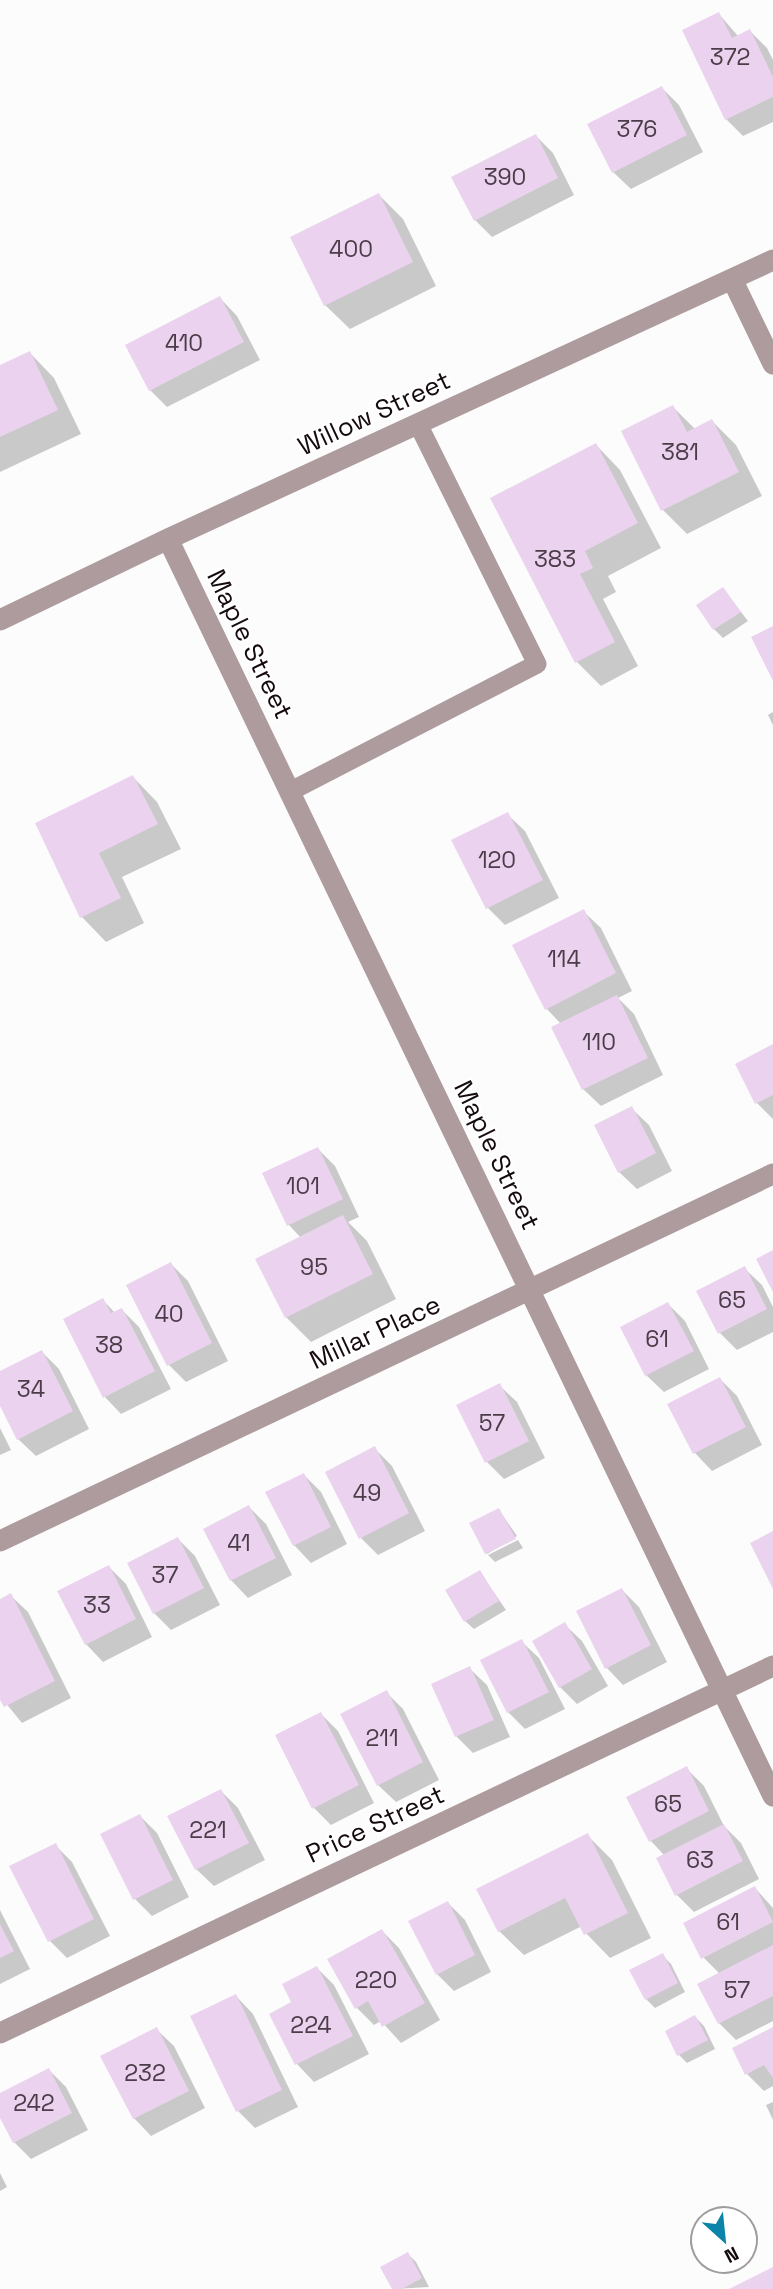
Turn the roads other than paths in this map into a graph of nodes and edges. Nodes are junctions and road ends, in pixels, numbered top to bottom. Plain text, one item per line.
1 (773, 260) edge
2 (733, 279) junction
3 (773, 364) edge
4 (418, 424) junction
5 (168, 539) junction
6 (0, 620) edge
7 (290, 791) junction
8 (773, 1174) edge
9 (531, 1289) junction
10 (0, 1541) edge
11 (773, 1666) edge
12 (722, 1691) junction
13 (773, 1796) edge
14 (0, 2033) edge

1 - 2 street, Willow Street
2 - 3 street
2 - 4 street, Willow Street
4 - 5 street, Willow Street
4 - 7 lane
5 - 6 street, Willow Street
5 - 7 street, Maple Street
7 - 9 street, Maple Street
8 - 9 street, Millar Place
9 - 10 street, Millar Place
9 - 12 street, Maple Street
11 - 12 street, Price Street
12 - 13 street, Maple Street
12 - 14 street, Price Street

